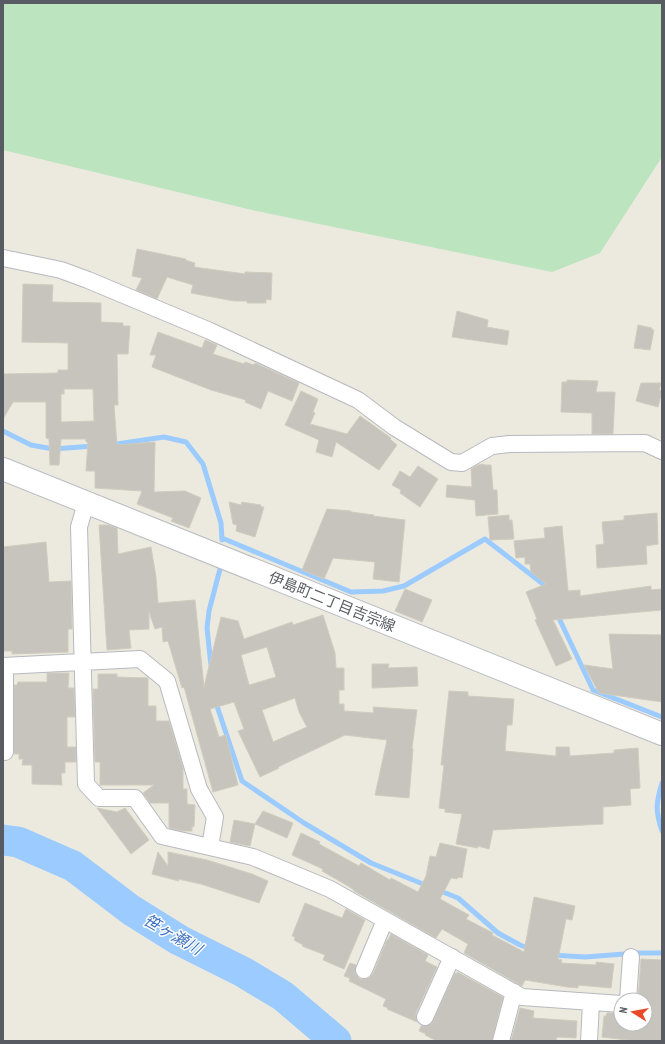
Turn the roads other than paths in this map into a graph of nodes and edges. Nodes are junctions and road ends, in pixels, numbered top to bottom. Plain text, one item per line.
1 (3, 258) edge
2 (662, 451) edge
3 (3, 469) edge
4 (86, 503) junction
5 (82, 661) junction
6 (4, 666) edge
7 (662, 734) edge
8 (4, 752) dead end
9 (210, 847) junction
10 (385, 920) junction
11 (452, 957) junction
12 (631, 957) dead end
13 (364, 970) dead end
14 (514, 992) junction
15 (629, 992) edge
16 (591, 1003) junction
17 (613, 1004) edge
18 (425, 1017) dead end
19 (501, 1041) edge
20 (589, 1041) edge

1 - 2 street
3 - 4 street, 伊島町二丁目吉宗線
4 - 5 street
4 - 7 street, 伊島町二丁目吉宗線
5 - 6 street
5 - 9 street
5 - 9 street
6 - 8 street
9 - 10 street
10 - 11 street
10 - 13 street
11 - 14 street
11 - 18 street
12 - 15 street
14 - 16 street
14 - 19 street
16 - 17 street
16 - 20 street

